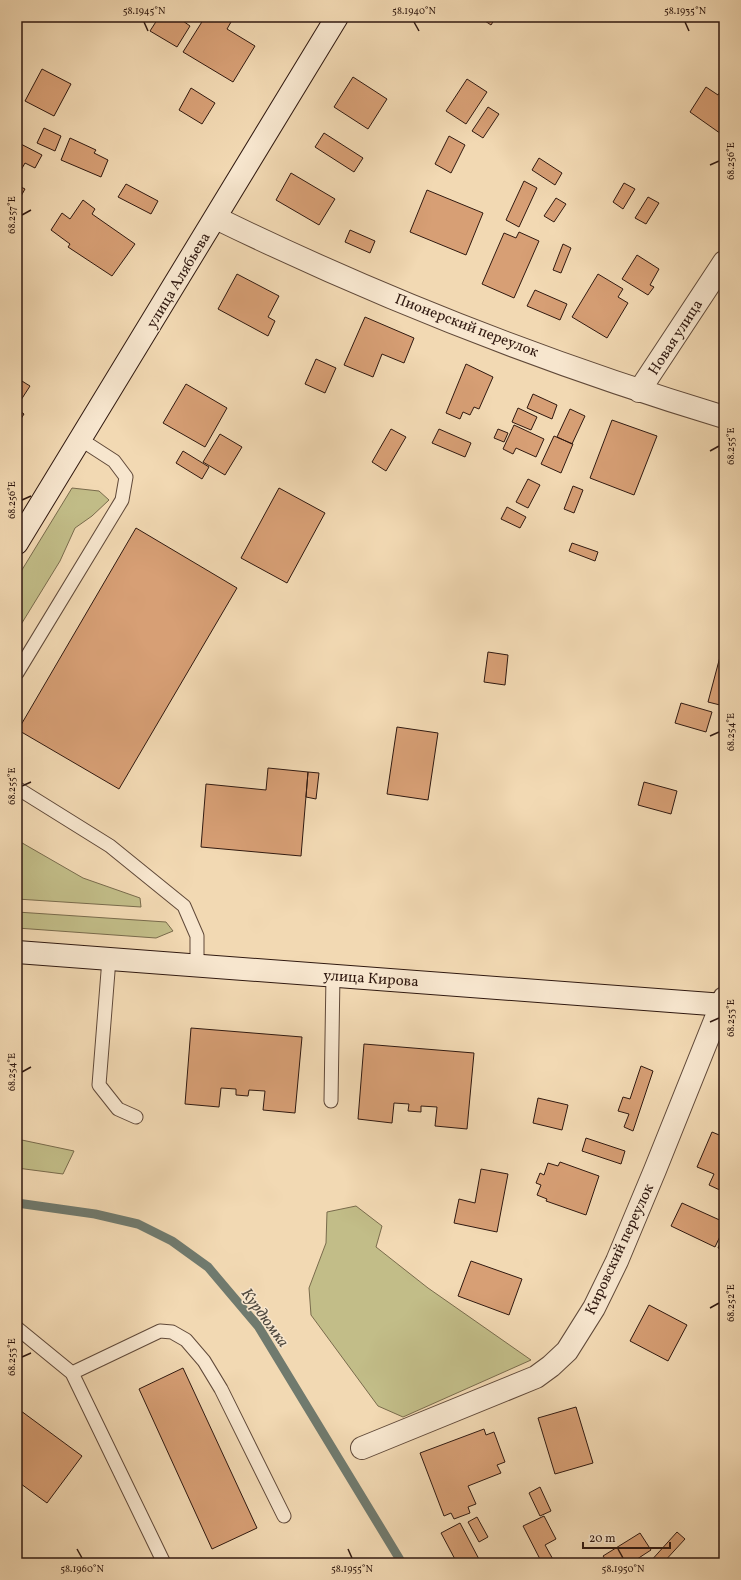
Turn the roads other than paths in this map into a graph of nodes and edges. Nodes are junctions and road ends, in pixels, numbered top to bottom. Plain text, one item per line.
1 (337, 17) edge
2 (216, 218) junction
3 (724, 262) edge
4 (640, 391) junction
5 (724, 417) edge
6 (80, 440) junction
7 (17, 543) edge
8 (17, 673) edge
9 (17, 788) edge
10 (17, 952) edge
11 (109, 959) junction
12 (197, 965) junction
13 (332, 976) junction
14 (723, 1003) edge
15 (331, 1101) dead end
16 (136, 1117) dead end
17 (17, 1328) edge
18 (72, 1373) junction
19 (362, 1448) dead end
20 (284, 1516) dead end
21 (164, 1563) edge

1 - 2 main road, улица Алябьева
2 - 4 main road, Пионерский переулок
2 - 6 main road, улица Алябьева
3 - 4 main road, Новая улица
4 - 5 main road, Пионерский переулок
6 - 7 main road, улица Алябьева
6 - 8 lane
9 - 12 lane
10 - 11 main road, улица Кирова
11 - 12 main road, улица Кирова
11 - 16 lane
12 - 13 main road, улица Кирова
13 - 14 main road, улица Кирова
13 - 15 lane
14 - 19 main road, Кировский переулок
17 - 18 lane
18 - 20 lane
18 - 21 lane

